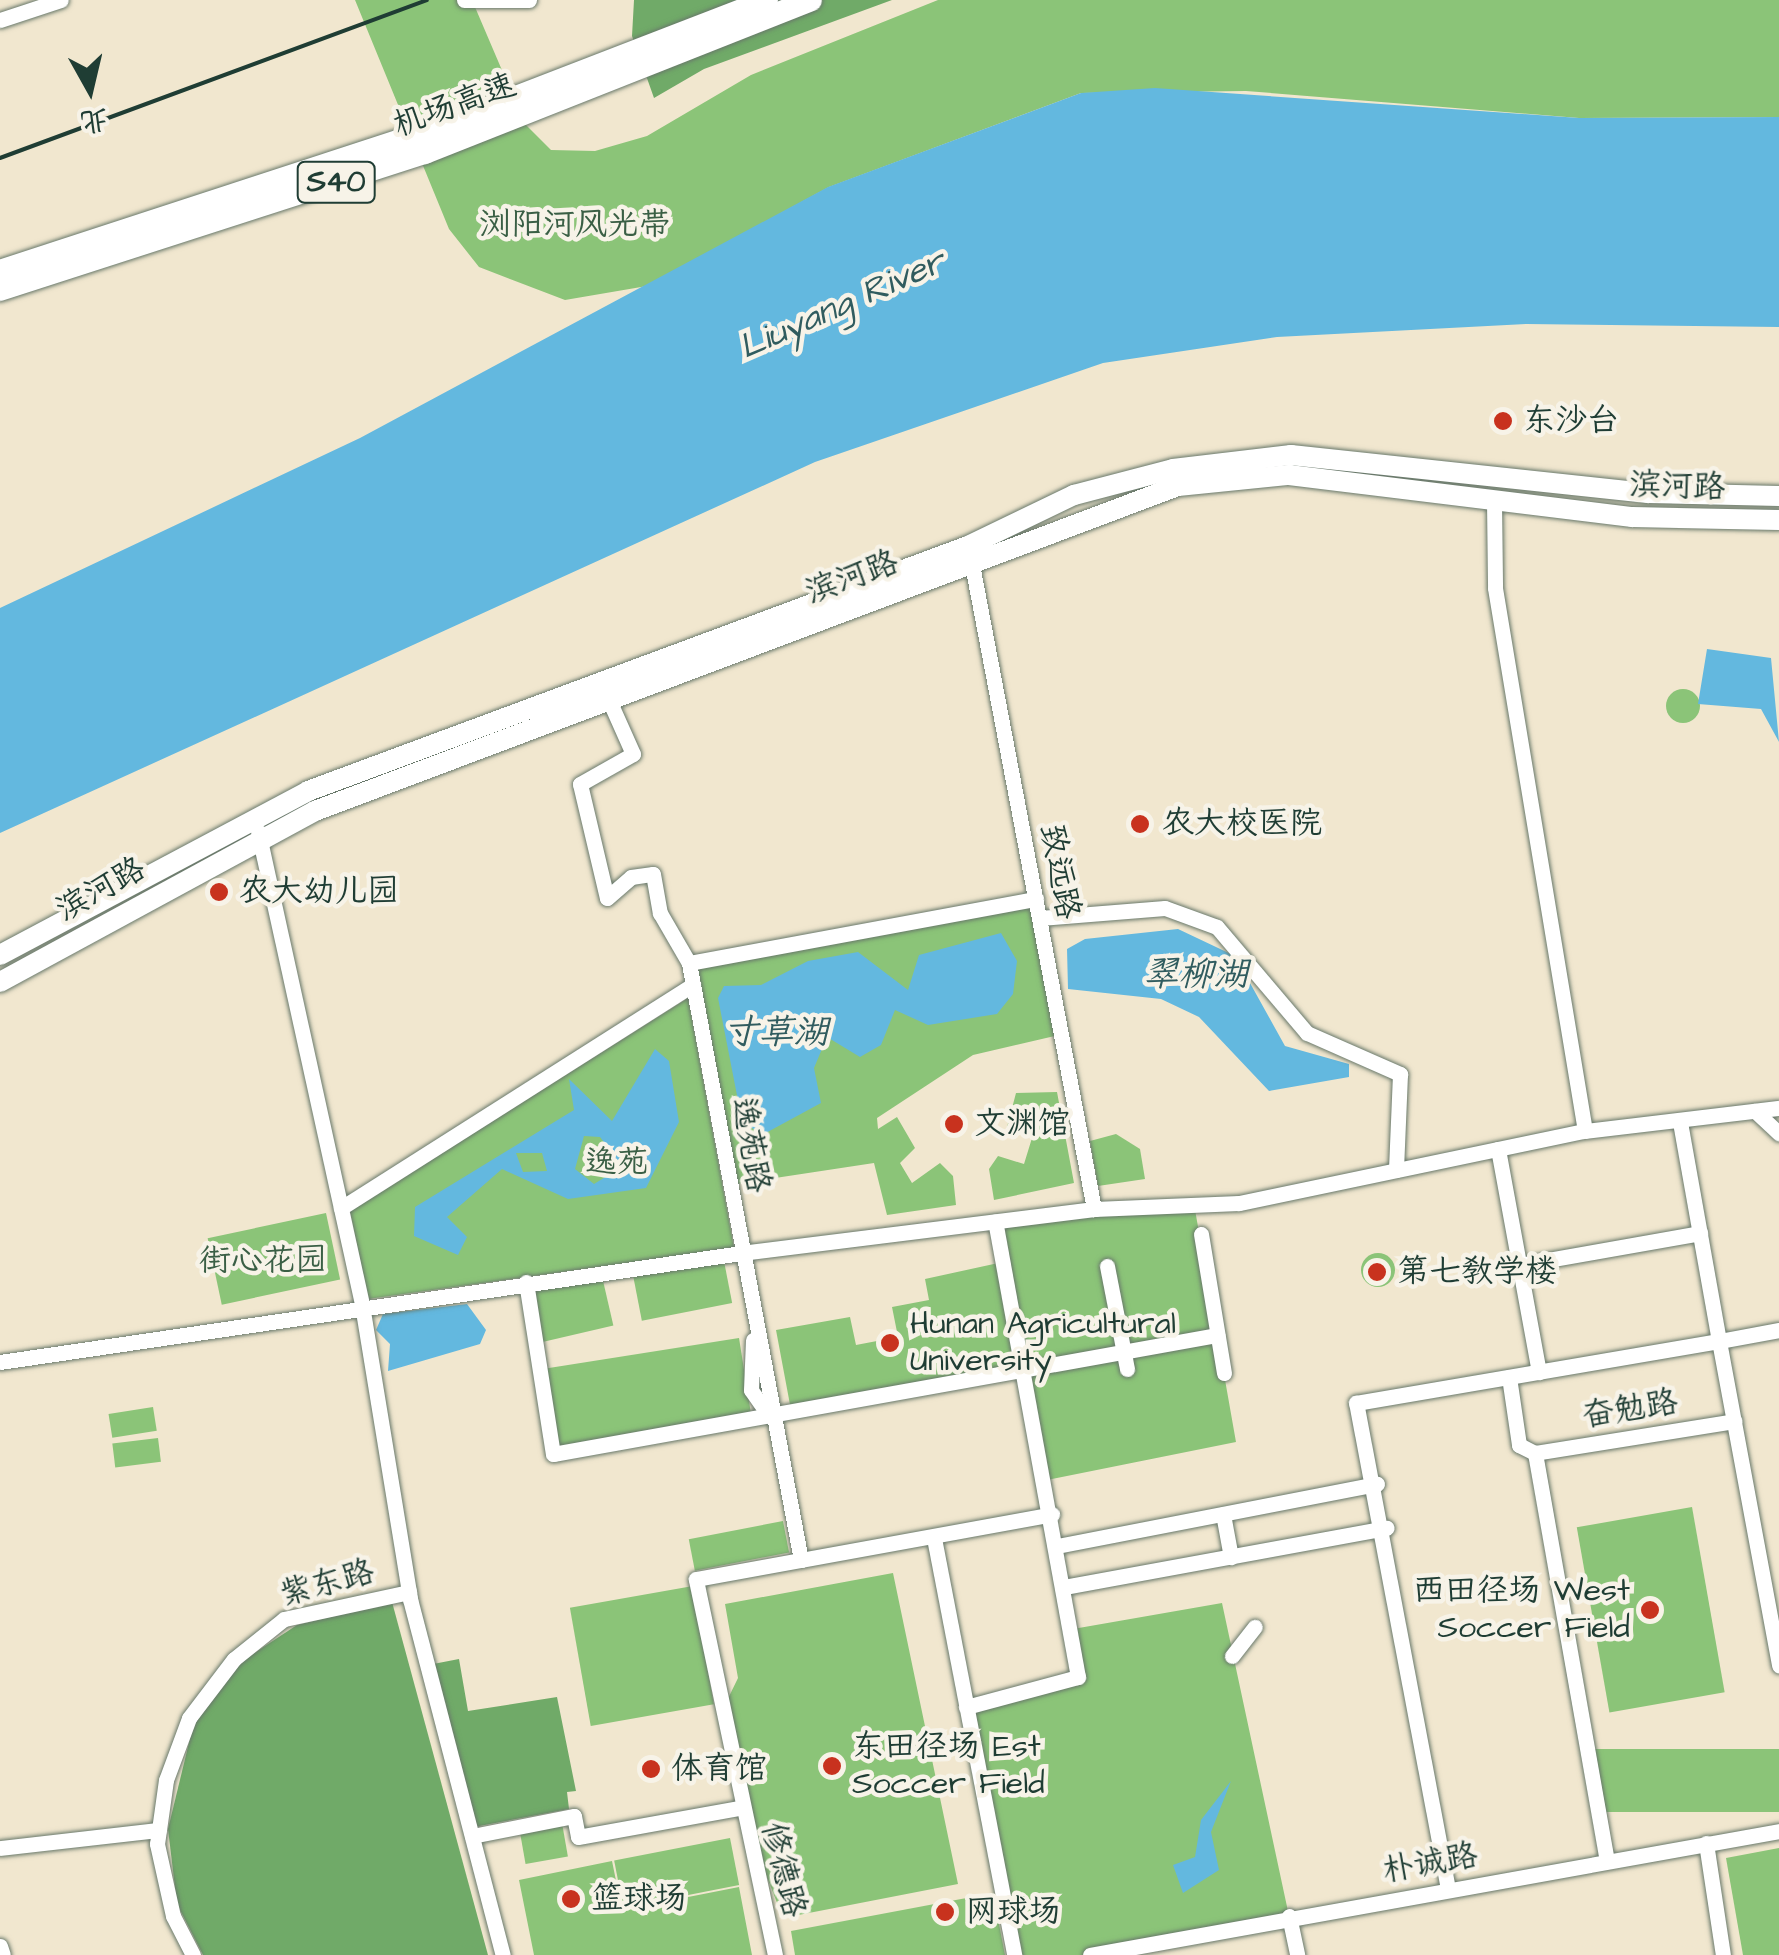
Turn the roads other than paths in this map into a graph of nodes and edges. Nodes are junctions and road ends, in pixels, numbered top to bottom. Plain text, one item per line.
1 (62, 0) edge
2 (464, 0) edge
3 (528, 0) edge
4 (767, 0) edge
5 (811, 0) edge
6 (0, 20) edge
7 (665, 52) junction
8 (0, 270) edge
9 (0, 290) edge
10 (1779, 496) edge
11 (1494, 500) junction
12 (1779, 520) edge
13 (970, 556) junction
14 (608, 700) junction
15 (257, 829) junction
16 (1036, 899) junction
17 (1040, 918) junction
18 (0, 955) edge
19 (689, 963) junction
20 (0, 982) edge
21 (693, 985) junction
22 (1779, 1108) edge
23 (1756, 1112) junction
24 (1680, 1121) junction
25 (1585, 1131) junction
26 (1779, 1133) edge
27 (1498, 1149) junction
28 (1396, 1170) junction
29 (340, 1208) junction
30 (1094, 1209) junction
31 (995, 1222) junction
32 (1700, 1233) junction
33 (1200, 1234) dead end
34 (742, 1253) junction
35 (1519, 1265) junction
36 (1107, 1266) dead end
37 (526, 1282) junction
38 (362, 1304) junction
39 (1779, 1330) edge
40 (1218, 1335) junction
41 (753, 1340) junction
42 (1720, 1341) junction
43 (1125, 1361) junction
44 (0, 1362) edge
45 (1026, 1371) junction
46 (1539, 1372) junction
47 (1224, 1373) dead end
48 (1509, 1378) junction
49 (769, 1416) junction
50 (1734, 1421) junction
51 (1535, 1453) junction
52 (1377, 1484) junction
53 (1052, 1514) junction
54 (1223, 1514) junction
55 (1387, 1528) junction
56 (934, 1538) junction
57 (1057, 1546) junction
58 (1232, 1557) junction
59 (801, 1560) junction
60 (1064, 1587) junction
61 (409, 1592) junction
62 (1254, 1627) dead end
63 (1232, 1656) dead end
64 (1779, 1666) edge
65 (966, 1708) junction
66 (738, 1803) junction
67 (159, 1830) junction
68 (1779, 1831) edge
69 (472, 1836) junction
70 (1706, 1843) junction
71 (0, 1848) edge
72 (1607, 1861) junction
73 (1448, 1889) junction
74 (1289, 1916) junction
75 (0, 1946) edge
76 (2, 1955) edge
77 (194, 1955) edge
78 (504, 1955) edge
79 (775, 1955) edge
80 (1014, 1955) edge
81 (1090, 1955) edge
82 (1297, 1955) edge
83 (1723, 1955) edge

1 - 6 street
2 - 3 street
4 - 7 highway, 机场高速 / S40
5 - 7 highway, 机场高速 / S40
7 - 8 highway, 机场高速 / S40
7 - 9 highway, 机场高速 / S40
10 - 13 main road, 滨河路
11 - 12 main road, 滨河路
11 - 13 main road, 滨河路
11 - 25 street
13 - 14 main road, 滨河路
13 - 15 main road, 滨河路
13 - 16 street, 致远路
14 - 15 main road, 滨河路
14 - 19 street, 逸苑路
15 - 18 main road, 滨河路
15 - 20 main road, 滨河路
15 - 29 street
16 - 17 street, 致远路
16 - 19 street
17 - 28 street
17 - 30 street, 致远路
19 - 21 street, 逸苑路
21 - 29 street
21 - 34 street, 逸苑路
22 - 23 street
23 - 24 street
23 - 26 street
24 - 25 street
24 - 32 street
25 - 27 street
27 - 28 street
27 - 35 street
28 - 30 street
29 - 38 street
30 - 31 street
31 - 34 street
31 - 45 street
32 - 35 street
32 - 42 street
33 - 40 street
34 - 37 street
34 - 41 street, 逸苑路
35 - 46 street
36 - 43 street
37 - 38 street
37 - 49 street
38 - 44 street
38 - 61 street
39 - 42 street
40 - 43 street
40 - 47 street
41 - 49 street
41 - 49 street, 逸苑路
42 - 46 street
42 - 50 street
43 - 45 street
45 - 49 street
45 - 53 street
46 - 48 street
48 - 51 street
48 - 52 street
49 - 59 street, 逸苑路
50 - 51 street, 奋勉路
50 - 64 street
51 - 72 street
52 - 54 street
52 - 55 street
53 - 56 street
53 - 57 street
54 - 57 street
54 - 58 street
55 - 58 street
55 - 73 street
56 - 59 street
56 - 65 street
57 - 60 street
58 - 60 street
59 - 66 street, 修德路
60 - 65 street
61 - 67 street, 紫东路
61 - 69 street
62 - 63 street
65 - 80 street
66 - 69 street
66 - 79 street, 修德路
67 - 71 street
67 - 77 street, 紫东路
68 - 70 street, 朴诚路
69 - 78 street
70 - 72 street, 朴诚路
70 - 83 street
72 - 73 street, 朴诚路
73 - 74 street, 朴诚路
74 - 81 street, 朴诚路
74 - 82 street
75 - 76 street

